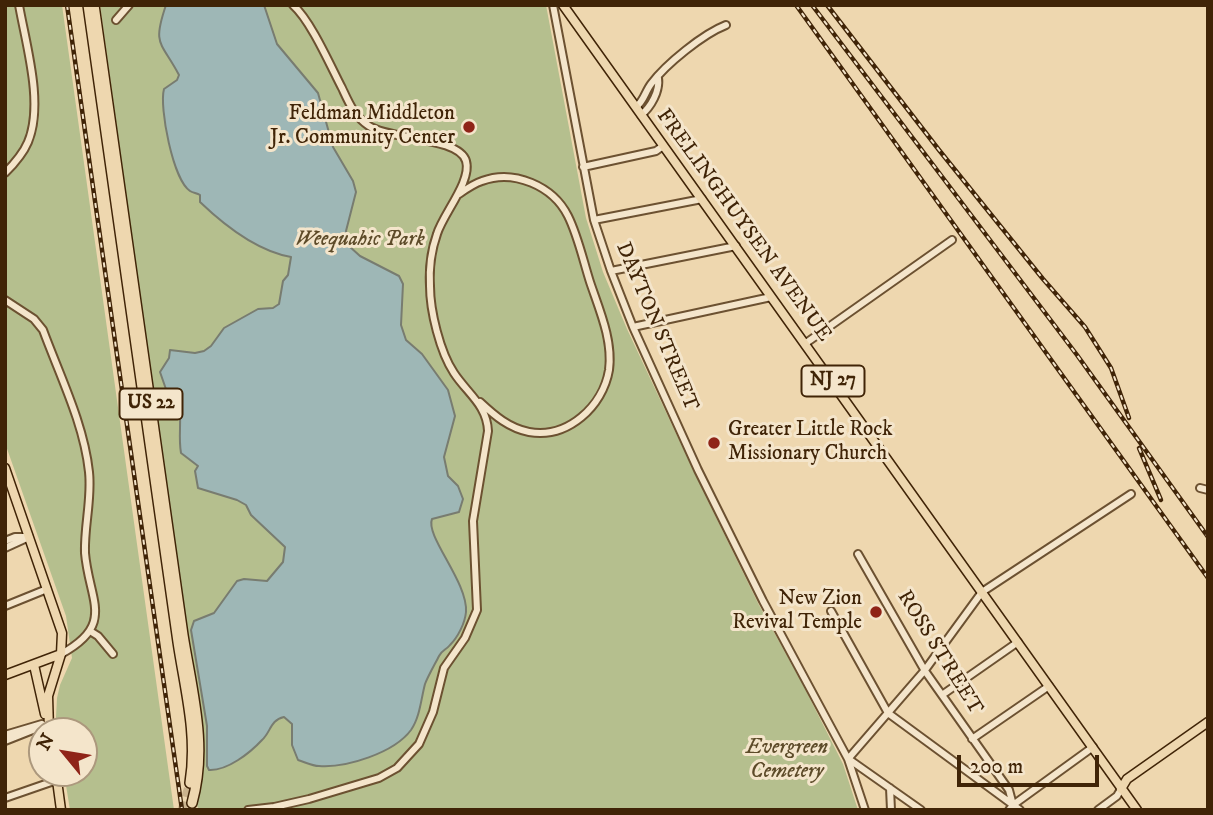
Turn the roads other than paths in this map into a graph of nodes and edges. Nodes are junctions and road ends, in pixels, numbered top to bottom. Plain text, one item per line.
1 (19, 5) edge
2 (88, 5) edge
3 (94, 5) edge
4 (129, 5) edge
5 (293, 5) edge
6 (553, 5) edge
7 (563, 5) edge
8 (572, 18) junction
9 (116, 20) dead end
10 (726, 25) dead end
11 (559, 29) junction
12 (659, 78) junction
13 (636, 107) junction
14 (641, 115) junction
15 (663, 146) junction
16 (583, 167) junction
17 (5, 173) edge
18 (456, 196) junction
19 (702, 199) junction
20 (594, 220) junction
21 (952, 240) dead end
22 (736, 246) junction
23 (611, 271) junction
24 (771, 297) junction
25 (5, 300) edge
26 (633, 327) junction
27 (806, 343) junction
28 (476, 398) junction
29 (503, 422) junction
30 (488, 431) junction
31 (5, 468) edge
32 (7, 482) edge
33 (1131, 494) dead end
34 (29, 537) junction
35 (5, 541) edge
36 (5, 548) edge
37 (858, 554) dead end
38 (47, 589) junction
39 (982, 592) junction
40 (5, 606) edge
41 (831, 611) dead end
42 (90, 632) junction
43 (1018, 642) junction
44 (61, 654) junction
45 (113, 654) dead end
46 (34, 665) junction
47 (925, 670) junction
48 (5, 675) edge
49 (1049, 686) junction
50 (942, 695) junction
51 (888, 713) junction
52 (46, 717) edge
53 (48, 717) edge
54 (1208, 722) edge
55 (28, 727) edge
56 (28, 734) edge
57 (5, 735) edge
58 (972, 739) junction
59 (5, 741) edge
60 (1093, 747) junction
61 (848, 759) junction
62 (190, 783) tunnel mouth
63 (32, 787) edge
64 (58, 787) edge
65 (890, 788) junction
66 (1121, 789) junction
67 (5, 798) edge
68 (192, 803) dead end
69 (1011, 807) edge
70 (61, 810) edge
71 (248, 810) edge
72 (865, 810) edge
73 (891, 810) edge
74 (921, 810) edge
75 (1020, 810) edge
76 (1098, 810) edge
77 (1137, 810) edge

1 - 17 street
2 - 62 highway, US 22
3 - 68 highway, US 22
4 - 9 street
5 - 18 street
6 - 11 street, DAYTON STREET
7 - 8 main road, FRELINGHUYSEN AVENUE / NJ 27
8 - 11 street
8 - 13 main road, FRELINGHUYSEN AVENUE / NJ 27
10 - 12 street
11 - 16 street, DAYTON STREET
12 - 13 street
12 - 14 street
13 - 14 main road, FRELINGHUYSEN AVENUE / NJ 27
14 - 15 main road, FRELINGHUYSEN AVENUE / NJ 27
15 - 16 street
15 - 19 main road, FRELINGHUYSEN AVENUE / NJ 27
16 - 20 street, DAYTON STREET
18 - 28 street
18 - 29 street
19 - 20 street
19 - 22 main road, FRELINGHUYSEN AVENUE / NJ 27
20 - 23 street, DAYTON STREET
21 - 27 street
22 - 23 street
22 - 24 main road, FRELINGHUYSEN AVENUE / NJ 27
23 - 26 street, DAYTON STREET
24 - 26 street
24 - 27 main road, FRELINGHUYSEN AVENUE / NJ 27
25 - 42 street
26 - 61 street, DAYTON STREET
27 - 39 main road, FRELINGHUYSEN AVENUE / NJ 27
28 - 29 street
28 - 30 street
29 - 30 street
30 - 71 street
31 - 32 main road
32 - 34 main road
33 - 39 street
34 - 35 street
34 - 36 street
34 - 38 main road
37 - 47 street, ROSS STREET
38 - 40 street
38 - 44 main road
39 - 43 main road, FRELINGHUYSEN AVENUE / NJ 27
39 - 47 street
41 - 51 street
42 - 44 street
42 - 45 street
43 - 49 main road, FRELINGHUYSEN AVENUE / NJ 27
43 - 50 street
44 - 46 main road
44 - 53 main road
46 - 48 main road
46 - 52 main road
47 - 50 street, ROSS STREET
47 - 51 street
49 - 58 street
49 - 60 main road, FRELINGHUYSEN AVENUE / NJ 27
50 - 58 street, ROSS STREET
51 - 61 street
51 - 69 street
54 - 66 main road
55 - 57 street
56 - 59 street
58 - 69 street, ROSS STREET
60 - 66 main road, FRELINGHUYSEN AVENUE / NJ 27
60 - 69 street
61 - 65 street
61 - 72 street, DAYTON STREET
63 - 67 street
64 - 70 main road
65 - 73 street
65 - 74 street
66 - 76 street
66 - 77 main road, FRELINGHUYSEN AVENUE / NJ 27
69 - 75 street

